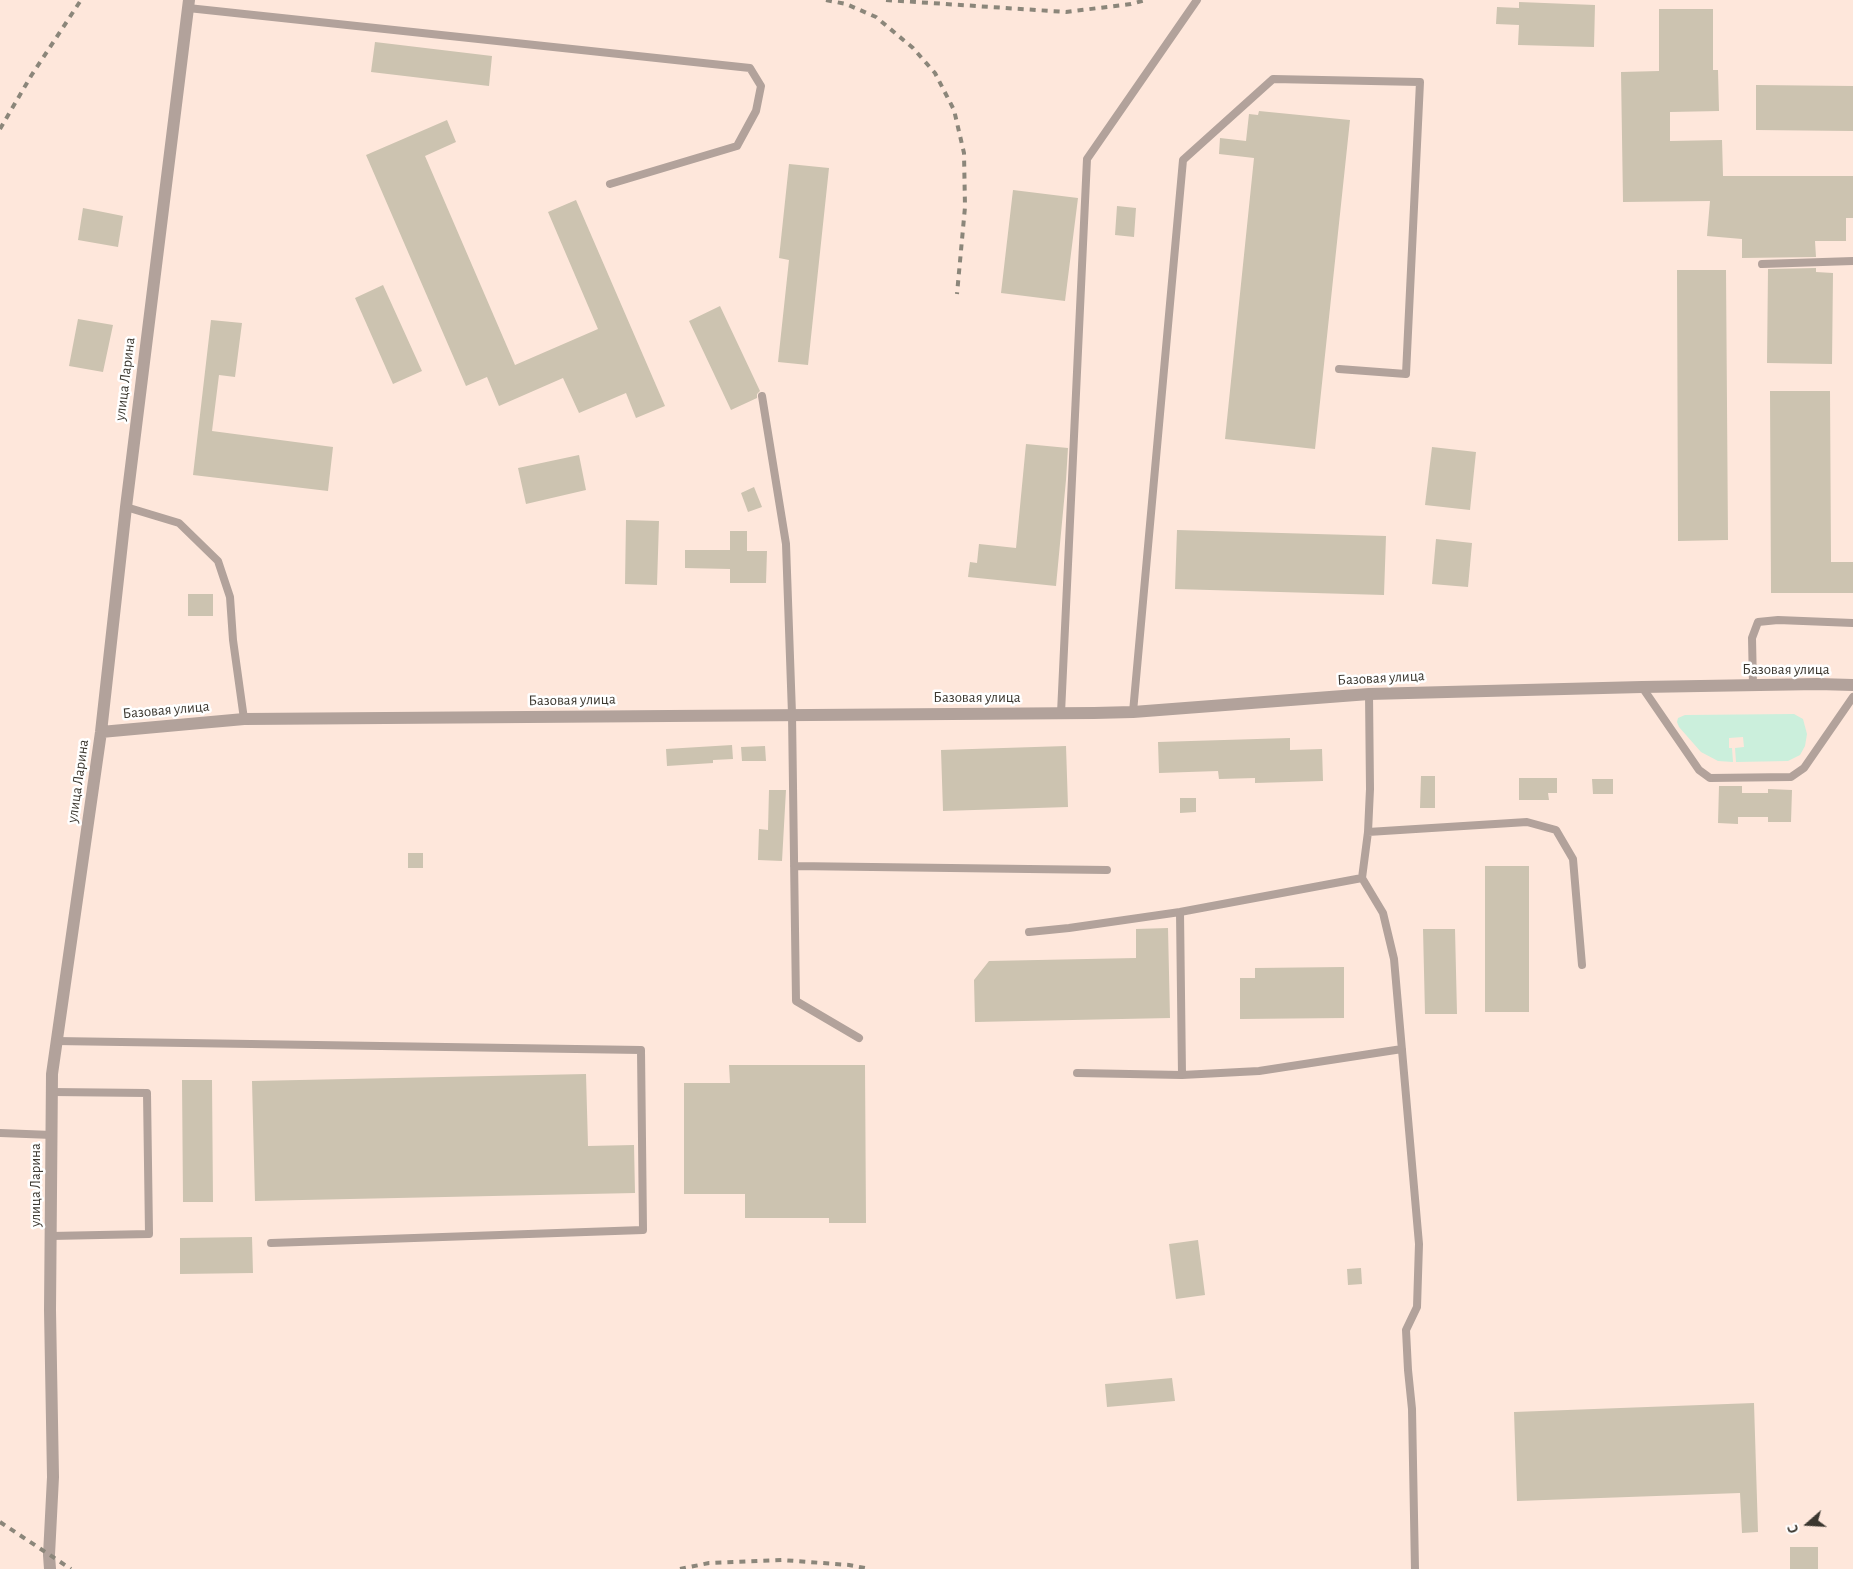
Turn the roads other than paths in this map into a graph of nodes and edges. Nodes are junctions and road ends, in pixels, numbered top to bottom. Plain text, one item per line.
1 (1197, 0) edge
2 (188, 4) edge
3 (610, 184) dead end
4 (1853, 261) edge
5 (1762, 264) dead end
6 (1339, 368) dead end
7 (762, 396) dead end
8 (126, 507) junction
9 (1853, 623) edge
10 (1753, 685) junction
11 (1853, 685) edge
12 (1642, 687) junction
13 (1369, 694) junction
14 (1853, 697) edge
15 (1133, 712) junction
16 (1061, 713) junction
17 (792, 714) junction
18 (244, 719) junction
19 (101, 732) junction
20 (1368, 832) junction
21 (794, 866) junction
22 (1107, 870) dead end
23 (1362, 878) junction
24 (1180, 912) junction
25 (1029, 932) dead end
26 (1582, 966) dead end
27 (859, 1038) dead end
28 (56, 1041) junction
29 (1402, 1049) junction
30 (1077, 1073) dead end
31 (1182, 1074) junction
32 (52, 1092) junction
33 (0, 1133) edge
34 (52, 1135) junction
35 (51, 1236) junction
36 (271, 1243) dead end
37 (50, 1569) edge
38 (1415, 1569) edge

1 - 16 lane
2 - 3 lane
2 - 8 street, улица Ларина
4 - 5 lane
6 - 15 lane
7 - 17 lane
8 - 18 lane
8 - 19 street, улица Ларина
9 - 10 lane
10 - 11 street, Базовая улица
10 - 12 street, Базовая улица
12 - 13 street, Базовая улица
12 - 14 lane
13 - 15 street, Базовая улица
13 - 20 lane
15 - 16 street, Базовая улица
16 - 17 street, Базовая улица
17 - 18 street, Базовая улица
17 - 21 lane
18 - 19 street, Базовая улица
19 - 28 street, улица Ларина
20 - 23 lane
20 - 26 lane
21 - 22 lane
21 - 27 lane
23 - 24 lane
23 - 29 lane
24 - 25 lane
24 - 31 lane
28 - 32 street, улица Ларина
28 - 36 lane
29 - 31 lane
29 - 38 lane
30 - 31 lane
32 - 34 street, улица Ларина
32 - 35 lane
33 - 34 lane
34 - 35 street, улица Ларина
35 - 37 street, улица Ларина

